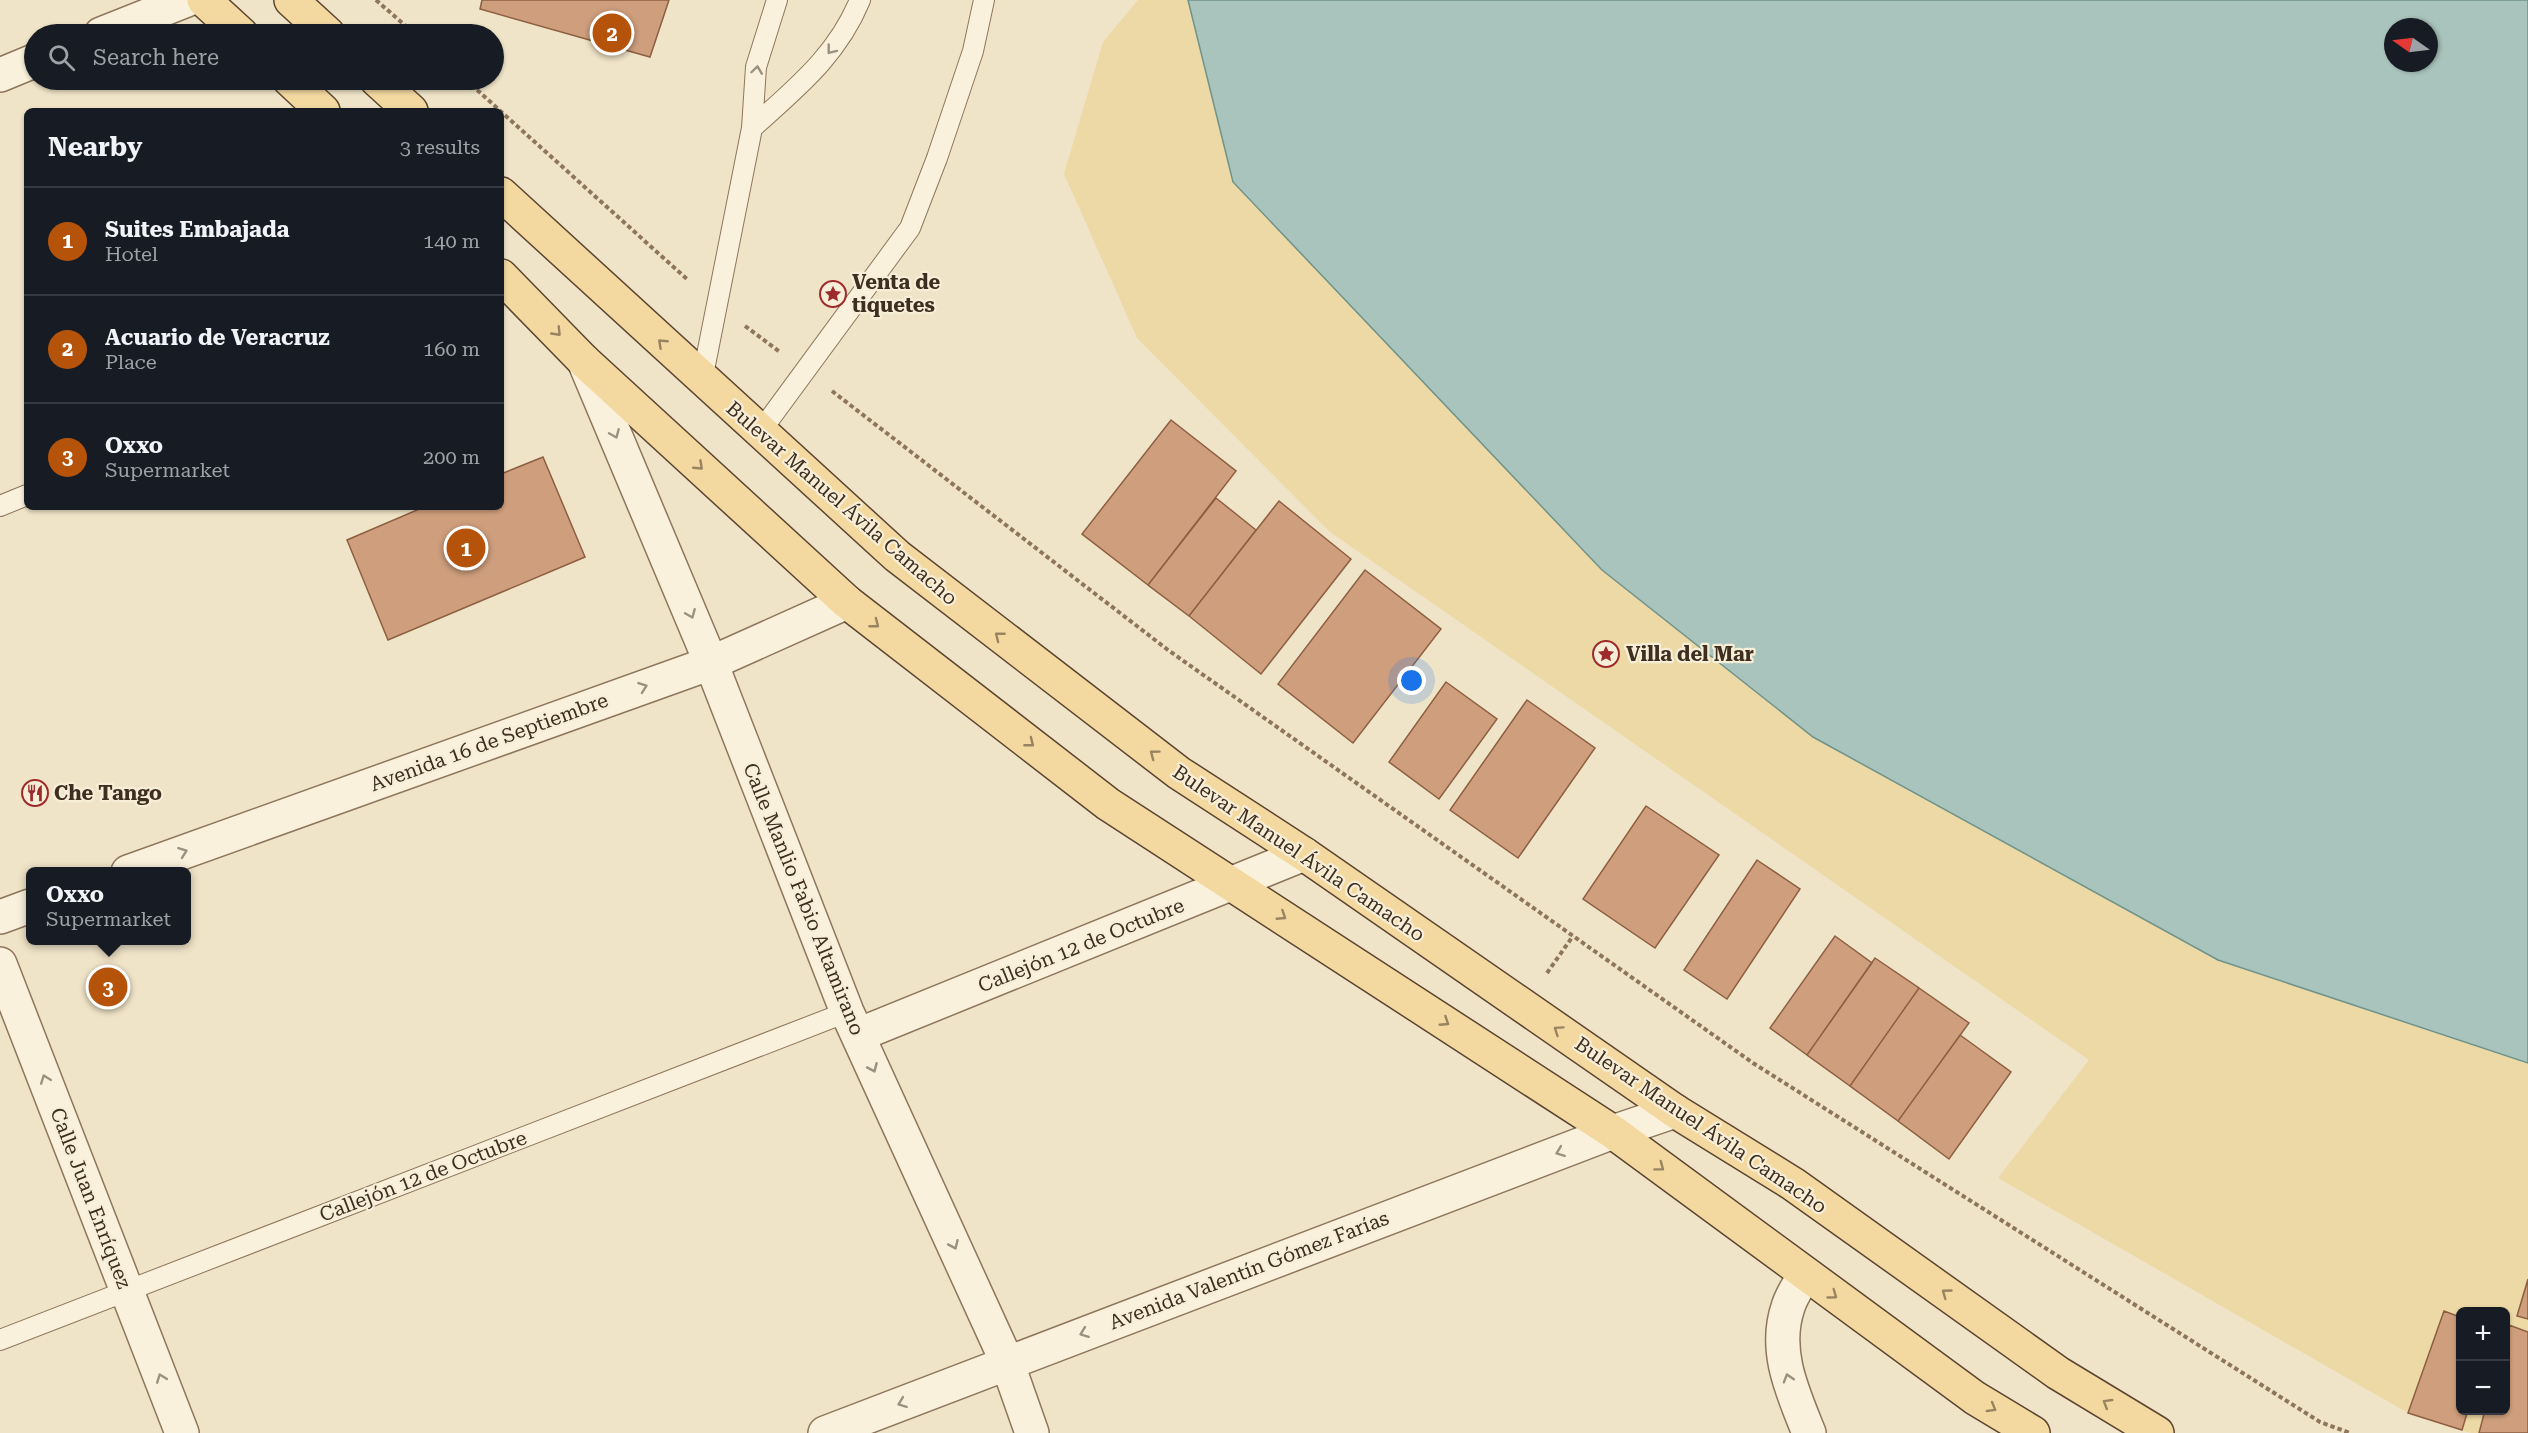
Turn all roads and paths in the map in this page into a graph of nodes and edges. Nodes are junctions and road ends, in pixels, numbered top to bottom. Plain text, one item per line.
1 (187, 0) edge
2 (204, 0) edge
3 (291, 0) edge
4 (376, 0) edge
5 (777, 0) edge
6 (860, 0) edge
7 (984, 0) edge
8 (126, 24) edge
9 (230, 24) edge
10 (317, 24) edge
11 (404, 24) edge
12 (24, 65) edge
13 (0, 75) edge
14 (301, 90) edge
15 (388, 90) edge
16 (477, 90) edge
17 (320, 108) edge
18 (408, 108) edge
19 (497, 108) edge
20 (504, 114) edge
21 (752, 128) junction
22 (504, 197) edge
23 (508, 291) edge
24 (715, 305) junction
25 (584, 361) junction
26 (805, 370) junction
27 (702, 380) junction
28 (760, 432) junction
29 (24, 496) edge
30 (0, 506) edge
31 (847, 602) junction
32 (711, 663) junction
33 (1304, 854) junction
34 (142, 867) edge
35 (1233, 884) junction
36 (26, 907) edge
37 (0, 917) edge
38 (0, 964) edge
39 (852, 1023) junction
40 (1675, 1112) junction
41 (1612, 1132) junction
42 (1805, 1274) junction
43 (127, 1290) junction
44 (0, 1340) edge
45 (1007, 1362) junction
46 (182, 1433) edge
47 (825, 1433) edge
48 (1032, 1433) edge
49 (1809, 1433) edge
50 (2034, 1433) edge
51 (2157, 1433) edge
52 (2350, 1433) edge

1 - 8 street
2 - 9 main road
3 - 10 main road
4 - 11 path
21 -> 5 lane
6 -> 21 lane
7 - 26 lane
12 - 13 street
14 - 17 main road
15 - 18 main road
16 - 19 path
20 - 24 path
21 - 24 lane
27 -> 22 main road, Bulevar Manuel Ávila Camacho
23 -> 25 main road
24 - 26 path
24 - 27 lane
25 -> 31 main road
25 -> 32 street, Calle Manlio Fabio Altamirano
26 - 28 lane
26 - 52 path
27 - 28 main road, Bulevar Manuel Ávila Camacho
33 -> 28 main road, Bulevar Manuel Ávila Camacho
29 - 30 lane
31 - 32 street, Avenida 16 de Septiembre
31 -> 35 main road
34 -> 32 street, Avenida 16 de Septiembre
32 - 39 street, Calle Manlio Fabio Altamirano
33 - 35 street, Callejón 12 de Octubre
40 -> 33 main road, Bulevar Manuel Ávila Camacho
35 - 39 street, Callejón 12 de Octubre
35 -> 41 main road
36 - 37 street
43 -> 38 street, Calle Juan Enríquez
39 - 43 lane, Callejón 12 de Octubre
39 -> 45 street, Calle Manlio Fabio Altamirano
40 - 41 street, Avenida Valentín Gómez Farías
51 -> 40 main road, Bulevar Manuel Ávila Camacho
41 -> 42 main road
41 -> 45 street, Avenida Valentín Gómez Farías
49 -> 42 street
42 -> 50 main road
43 - 44 lane, Callejón 12 de Octubre
46 -> 43 street, Calle Juan Enríquez
45 -> 47 street, Avenida Valentín Gómez Farías
45 - 48 street, Calle Manlio Fabio Altamirano

